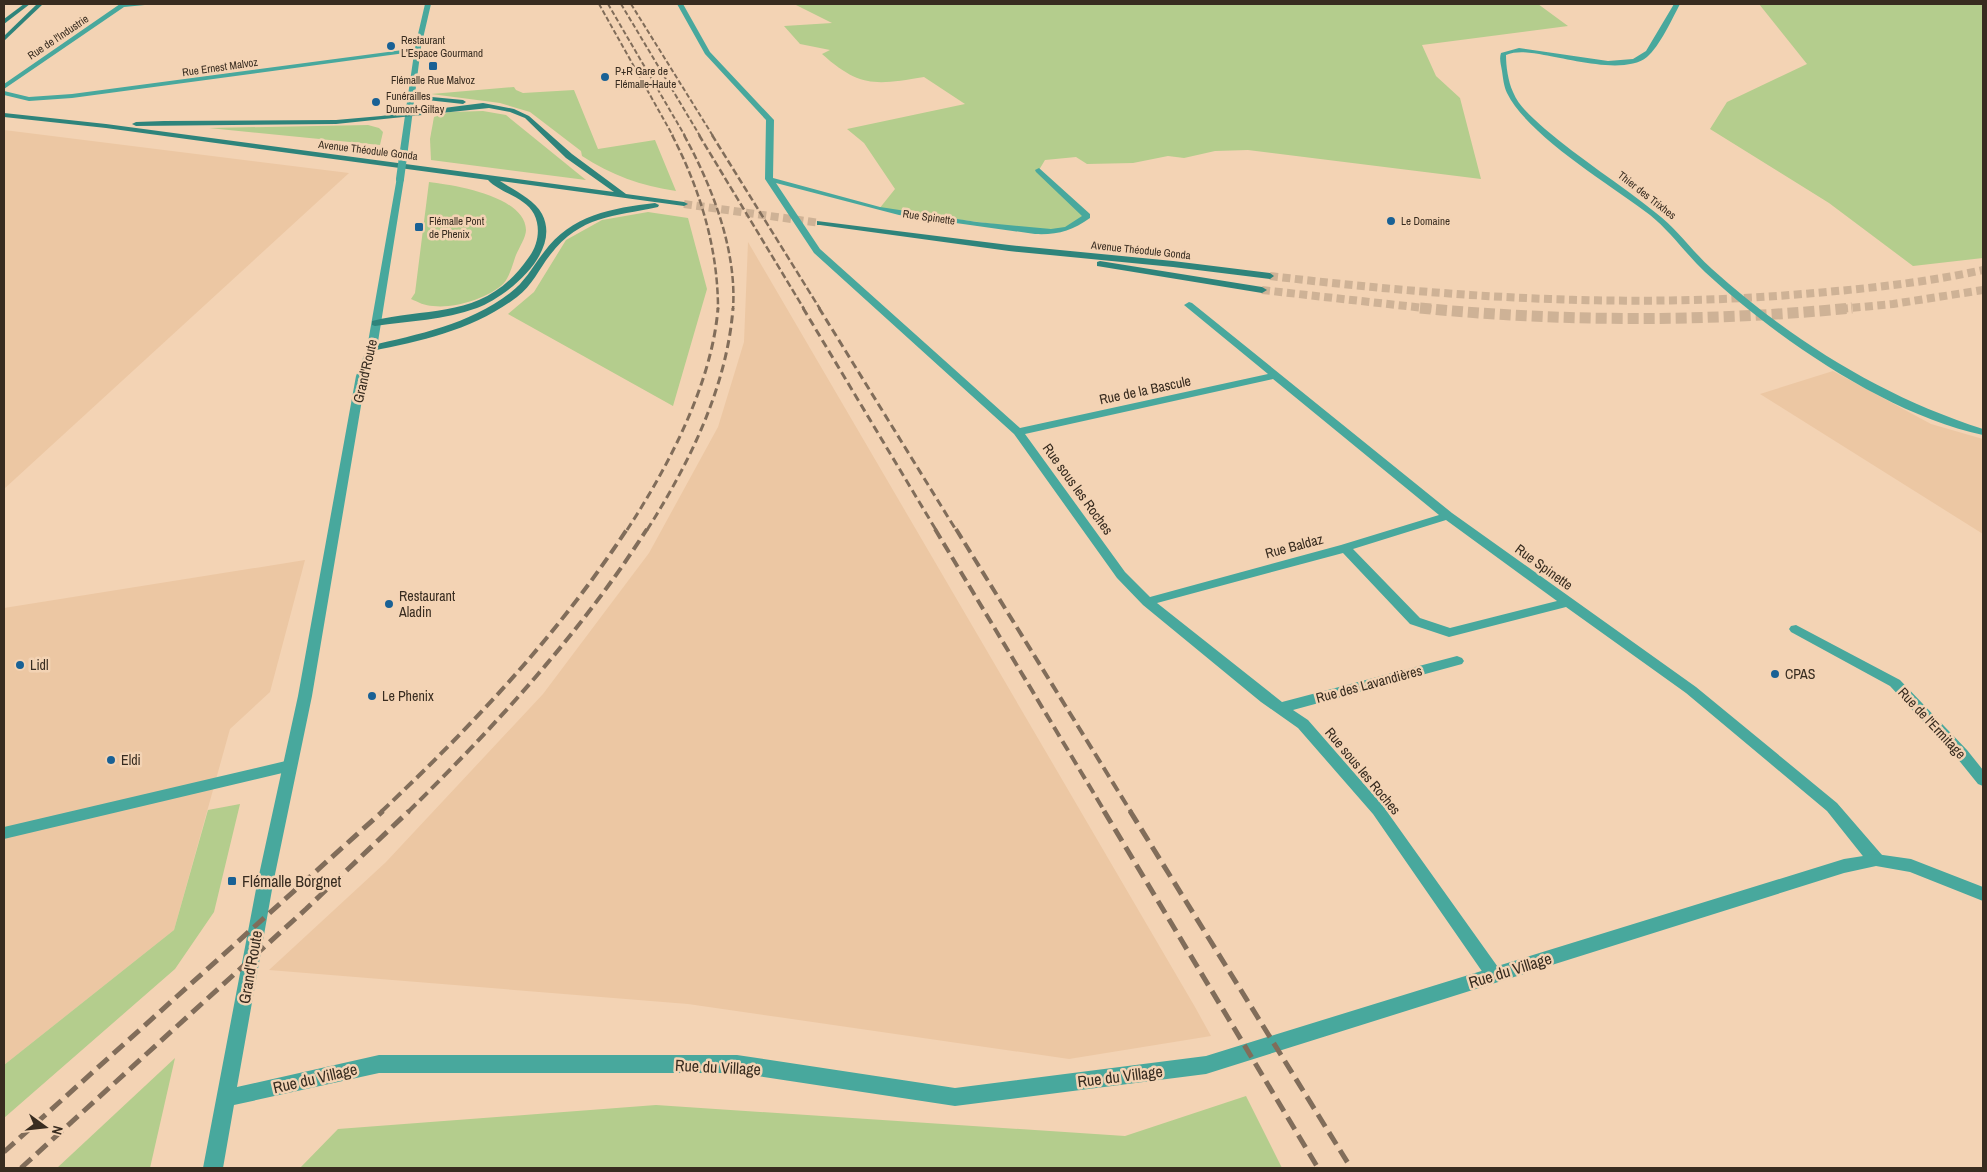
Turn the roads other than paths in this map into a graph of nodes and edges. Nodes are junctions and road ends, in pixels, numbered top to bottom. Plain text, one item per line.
1 (27, 4) edge
2 (40, 4) edge
3 (152, 4) edge
4 (428, 4) edge
5 (680, 4) edge
6 (1677, 4) edge
7 (123, 5) edge
8 (4, 22) edge
9 (4, 39) edge
10 (418, 50) junction
11 (4, 87) edge
12 (4, 93) edge
13 (411, 98) junction
14 (490, 106) junction
15 (4, 114) edge
16 (408, 114) junction
17 (50, 121) junction
18 (4, 122) edge
19 (106, 126) junction
20 (1039, 170) dead end
21 (488, 178) junction
22 (770, 180) junction
23 (625, 197) junction
24 (672, 203) junction
25 (684, 204) tunnel mouth
26 (820, 223) tunnel mouth
27 (1009, 248) junction
28 (1270, 276) tunnel mouth
29 (1262, 290) tunnel mouth
30 (1189, 304) dead end
31 (375, 323) junction
32 (372, 348) junction
33 (1277, 376) junction
34 (1018, 432) junction
35 (1983, 432) edge
36 (1448, 516) junction
37 (1345, 548) junction
38 (1147, 602) junction
39 (1568, 602) junction
40 (1796, 629) dead end
41 (1458, 661) dead end
42 (1280, 708) junction
43 (290, 766) junction
44 (1983, 780) edge
45 (4, 833) edge
46 (1876, 860) junction
47 (1983, 894) edge
48 (1494, 975) junction
49 (226, 1098) junction
50 (213, 1168) edge

1 - 8 main road
2 - 9 main road
3 - 7 street
4 - 10 street, Grand'Route
5 - 22 street
6 - 35 street, Thier des Trixhes
7 - 11 street, Rue de l'Industrie
10 - 12 street, Rue Ernest Malvoz
10 - 13 street, Grand'Route
13 - 14 main road
13 - 16 street, Grand'Route
14 - 16 main road
14 - 23 main road
15 - 17 main road, Avenue Théodule Gonda
16 - 19 main road
16 - 31 street, Grand'Route, bridge
17 - 18 main road, Avenue Théodule Gonda
17 - 19 main road, Avenue Théodule Gonda
19 - 21 main road, Avenue Théodule Gonda
20 - 22 street, Rue Spinette
21 - 23 main road, Avenue Théodule Gonda
21 - 31 main road
22 - 34 street, Rue sous les Roches
23 - 24 main road, Avenue Théodule Gonda
24 - 25 main road, Avenue Théodule Gonda
24 - 32 main road
26 - 27 main road, Avenue Théodule Gonda
27 - 28 main road, Avenue Théodule Gonda
27 - 29 main road, Avenue Théodule Gonda
30 - 33 street, Rue Spinette
31 - 32 street, Grand'Route
32 - 43 street, Grand'Route
33 - 34 street, Rue de la Bascule
33 - 36 street, Rue Spinette
34 - 38 street, Rue sous les Roches
36 - 37 street, Rue Baldaz
36 - 39 street, Rue Spinette
37 - 38 street, Rue Baldaz
37 - 39 street
38 - 42 street, Rue sous les Roches
39 - 46 street, Rue Spinette
40 - 44 street, Rue de l'Ermitage
41 - 42 street, Rue des Lavandières
42 - 48 street, Rue sous les Roches
43 - 45 street
43 - 49 street, Grand'Route
46 - 47 street, Rue du Village
46 - 48 street, Rue du Village
48 - 49 street, Rue du Village
49 - 50 street, Grand'Route

